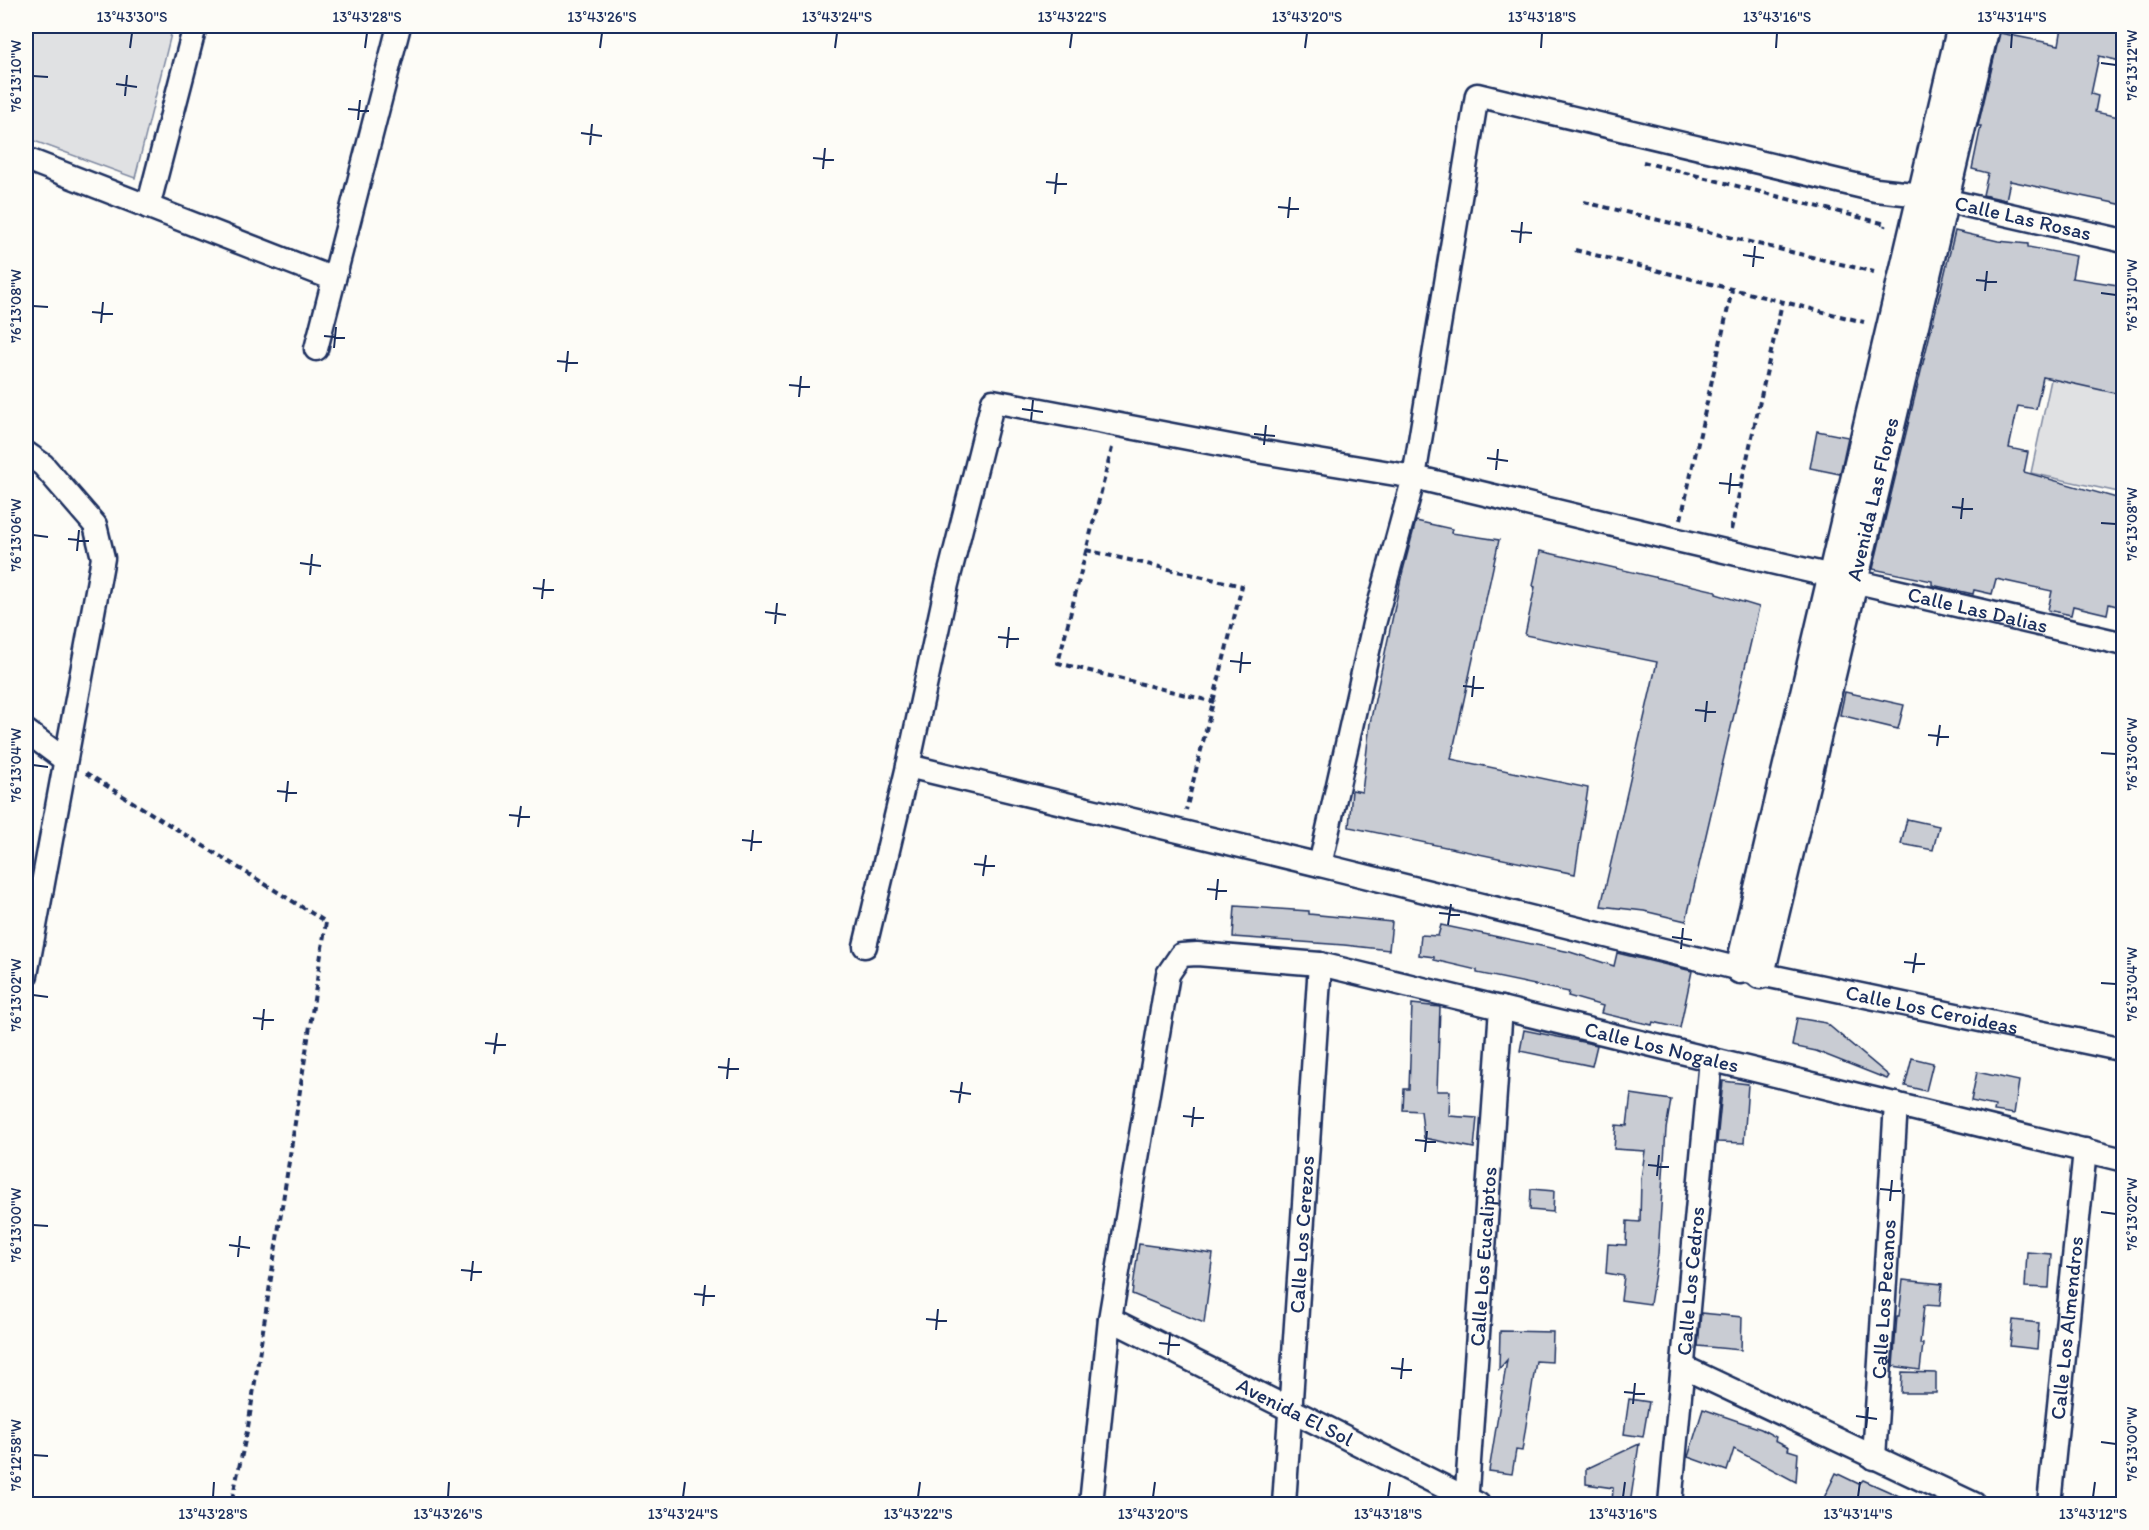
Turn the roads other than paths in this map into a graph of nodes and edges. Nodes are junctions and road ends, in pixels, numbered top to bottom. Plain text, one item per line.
1 (195, 26) edge
2 (399, 26) edge
3 (1962, 26) edge
4 (1985, 26) edge
5 (26, 159) edge
6 (1933, 197) junction
7 (148, 207) junction
8 (2124, 241) edge
9 (334, 279) junction
10 (316, 349) dead end
11 (26, 453) edge
12 (1414, 477) junction
13 (1843, 578) junction
14 (2124, 644) edge
15 (26, 731) edge
16 (65, 760) junction
17 (908, 766) junction
18 (1320, 865) junction
19 (865, 946) dead end
20 (1320, 964) junction
21 (1750, 972) junction
22 (26, 975) edge
23 (1501, 1008) junction
24 (2124, 1050) edge
25 (1711, 1059) junction
26 (1896, 1104) junction
27 (2085, 1150) junction
28 (2124, 1160) edge
29 (1110, 1319) junction
30 (1683, 1367) junction
31 (1290, 1410) junction
32 (1874, 1458) junction
33 (1470, 1503) edge
34 (1091, 1504) edge
35 (1284, 1504) edge
36 (1670, 1504) edge
37 (1974, 1504) edge
38 (2049, 1504) edge

1 - 7 street
2 - 9 street
3 - 6 street, Avenida Las Flores
4 - 6 street, Avenida Las Flores
5 - 7 street
6 - 8 street, Calle Las Rosas
6 - 12 street, Calle Las Rosas
6 - 13 street, Avenida Las Flores
7 - 9 street
9 - 10 street
11 - 16 street
12 - 13 street, Calle Las Dalias
12 - 17 street, Calle Las Dalias
12 - 18 street
13 - 14 street, Calle Las Dalias
13 - 21 street, Avenida Las Flores
15 - 16 street
16 - 22 street
17 - 18 street, Calle Los Ceroideas
17 - 19 street
18 - 21 street, Calle Los Ceroideas
20 - 23 street, Calle Los Nogales
20 - 29 street, Calle Los Nogales
20 - 31 street, Calle Los Cerezos
21 - 24 street, Calle Los Ceroideas
23 - 25 street, Calle Los Nogales
23 - 33 street, Calle Los Eucaliptos
25 - 26 street, Calle Los Nogales
25 - 30 street, Calle Los Cedros
26 - 27 street, Calle Los Nogales
26 - 32 street, Calle Los Pecanos
27 - 28 street, Calle Los Nogales
27 - 38 street, Calle Los Almendros
29 - 31 street, Avenida El Sol
29 - 34 street
30 - 32 street
30 - 36 street, Calle Los Cedros
31 - 33 street, Avenida El Sol
31 - 35 street, Calle Los Cerezos
32 - 37 street

